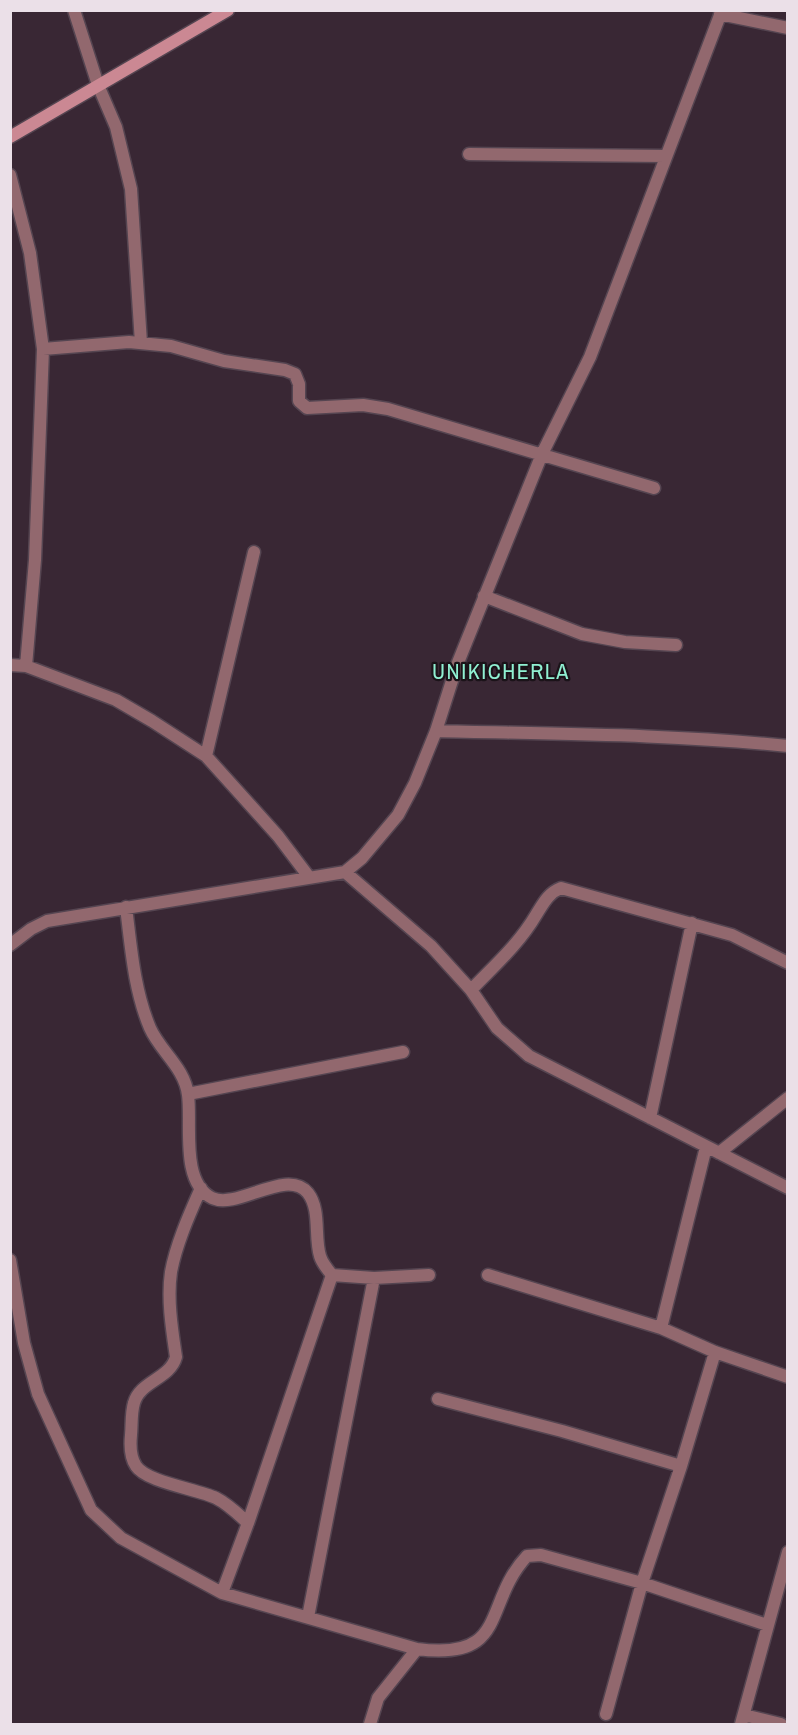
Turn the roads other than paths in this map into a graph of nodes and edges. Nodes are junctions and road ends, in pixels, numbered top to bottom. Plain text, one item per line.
1 (74, 10) edge
2 (228, 10) edge
3 (721, 12) edge
4 (788, 28) edge
5 (98, 85) junction
6 (10, 137) edge
7 (469, 153) dead end
8 (666, 156) junction
9 (10, 175) edge
10 (141, 343) junction
11 (43, 348) junction
12 (542, 454) junction
13 (654, 488) dead end
14 (254, 552) dead end
15 (484, 596) junction
16 (676, 645) dead end
17 (10, 665) edge
18 (26, 666) junction
19 (436, 731) junction
20 (788, 746) edge
21 (206, 756) junction
22 (345, 872) junction
23 (309, 878) junction
24 (126, 907) junction
25 (692, 923) junction
26 (10, 945) edge
27 (788, 963) edge
28 (471, 990) junction
29 (403, 1052) dead end
30 (188, 1094) junction
31 (788, 1098) edge
32 (650, 1118) junction
33 (706, 1147) junction
34 (719, 1153) junction
35 (201, 1188) junction
36 (788, 1188) edge
37 (10, 1260) edge
38 (332, 1275) junction
39 (429, 1275) dead end
40 (488, 1275) dead end
41 (374, 1278) junction
42 (661, 1328) junction
43 (715, 1352) junction
44 (788, 1377) edge
45 (438, 1399) dead end
46 (681, 1466) junction
47 (248, 1523) junction
48 (788, 1552) edge
49 (642, 1583) junction
50 (222, 1593) junction
51 (308, 1617) junction
52 (767, 1625) junction
53 (417, 1649) junction
54 (606, 1714) dead end
55 (742, 1720) edge
56 (370, 1725) edge
57 (781, 1725) edge

1 - 5 street
2 - 5 street
3 - 4 street
3 - 8 street
5 - 6 street
5 - 10 street
7 - 8 street
8 - 12 street
9 - 11 street
10 - 11 street
10 - 12 street
11 - 18 street
12 - 13 street
12 - 15 street
14 - 21 street
15 - 16 street
15 - 19 street
17 - 18 street
18 - 21 street
19 - 20 street
19 - 22 street
21 - 23 street
22 - 23 street
22 - 28 street
23 - 24 street
24 - 26 street
24 - 30 street
25 - 27 street
25 - 28 street
25 - 32 street
28 - 32 street
29 - 30 street
30 - 35 street
31 - 34 street
32 - 33 street
33 - 34 street
33 - 42 street
34 - 36 street
35 - 38 street
35 - 47 street
37 - 50 street
38 - 41 street
38 - 47 street
39 - 41 street
40 - 42 street
41 - 51 street
42 - 43 street
43 - 44 street
43 - 46 street
45 - 46 street
46 - 49 street
47 - 50 street
48 - 52 street
49 - 52 street
49 - 53 street
49 - 54 street
50 - 51 street
51 - 53 street
52 - 55 street
53 - 56 street
55 - 57 street

